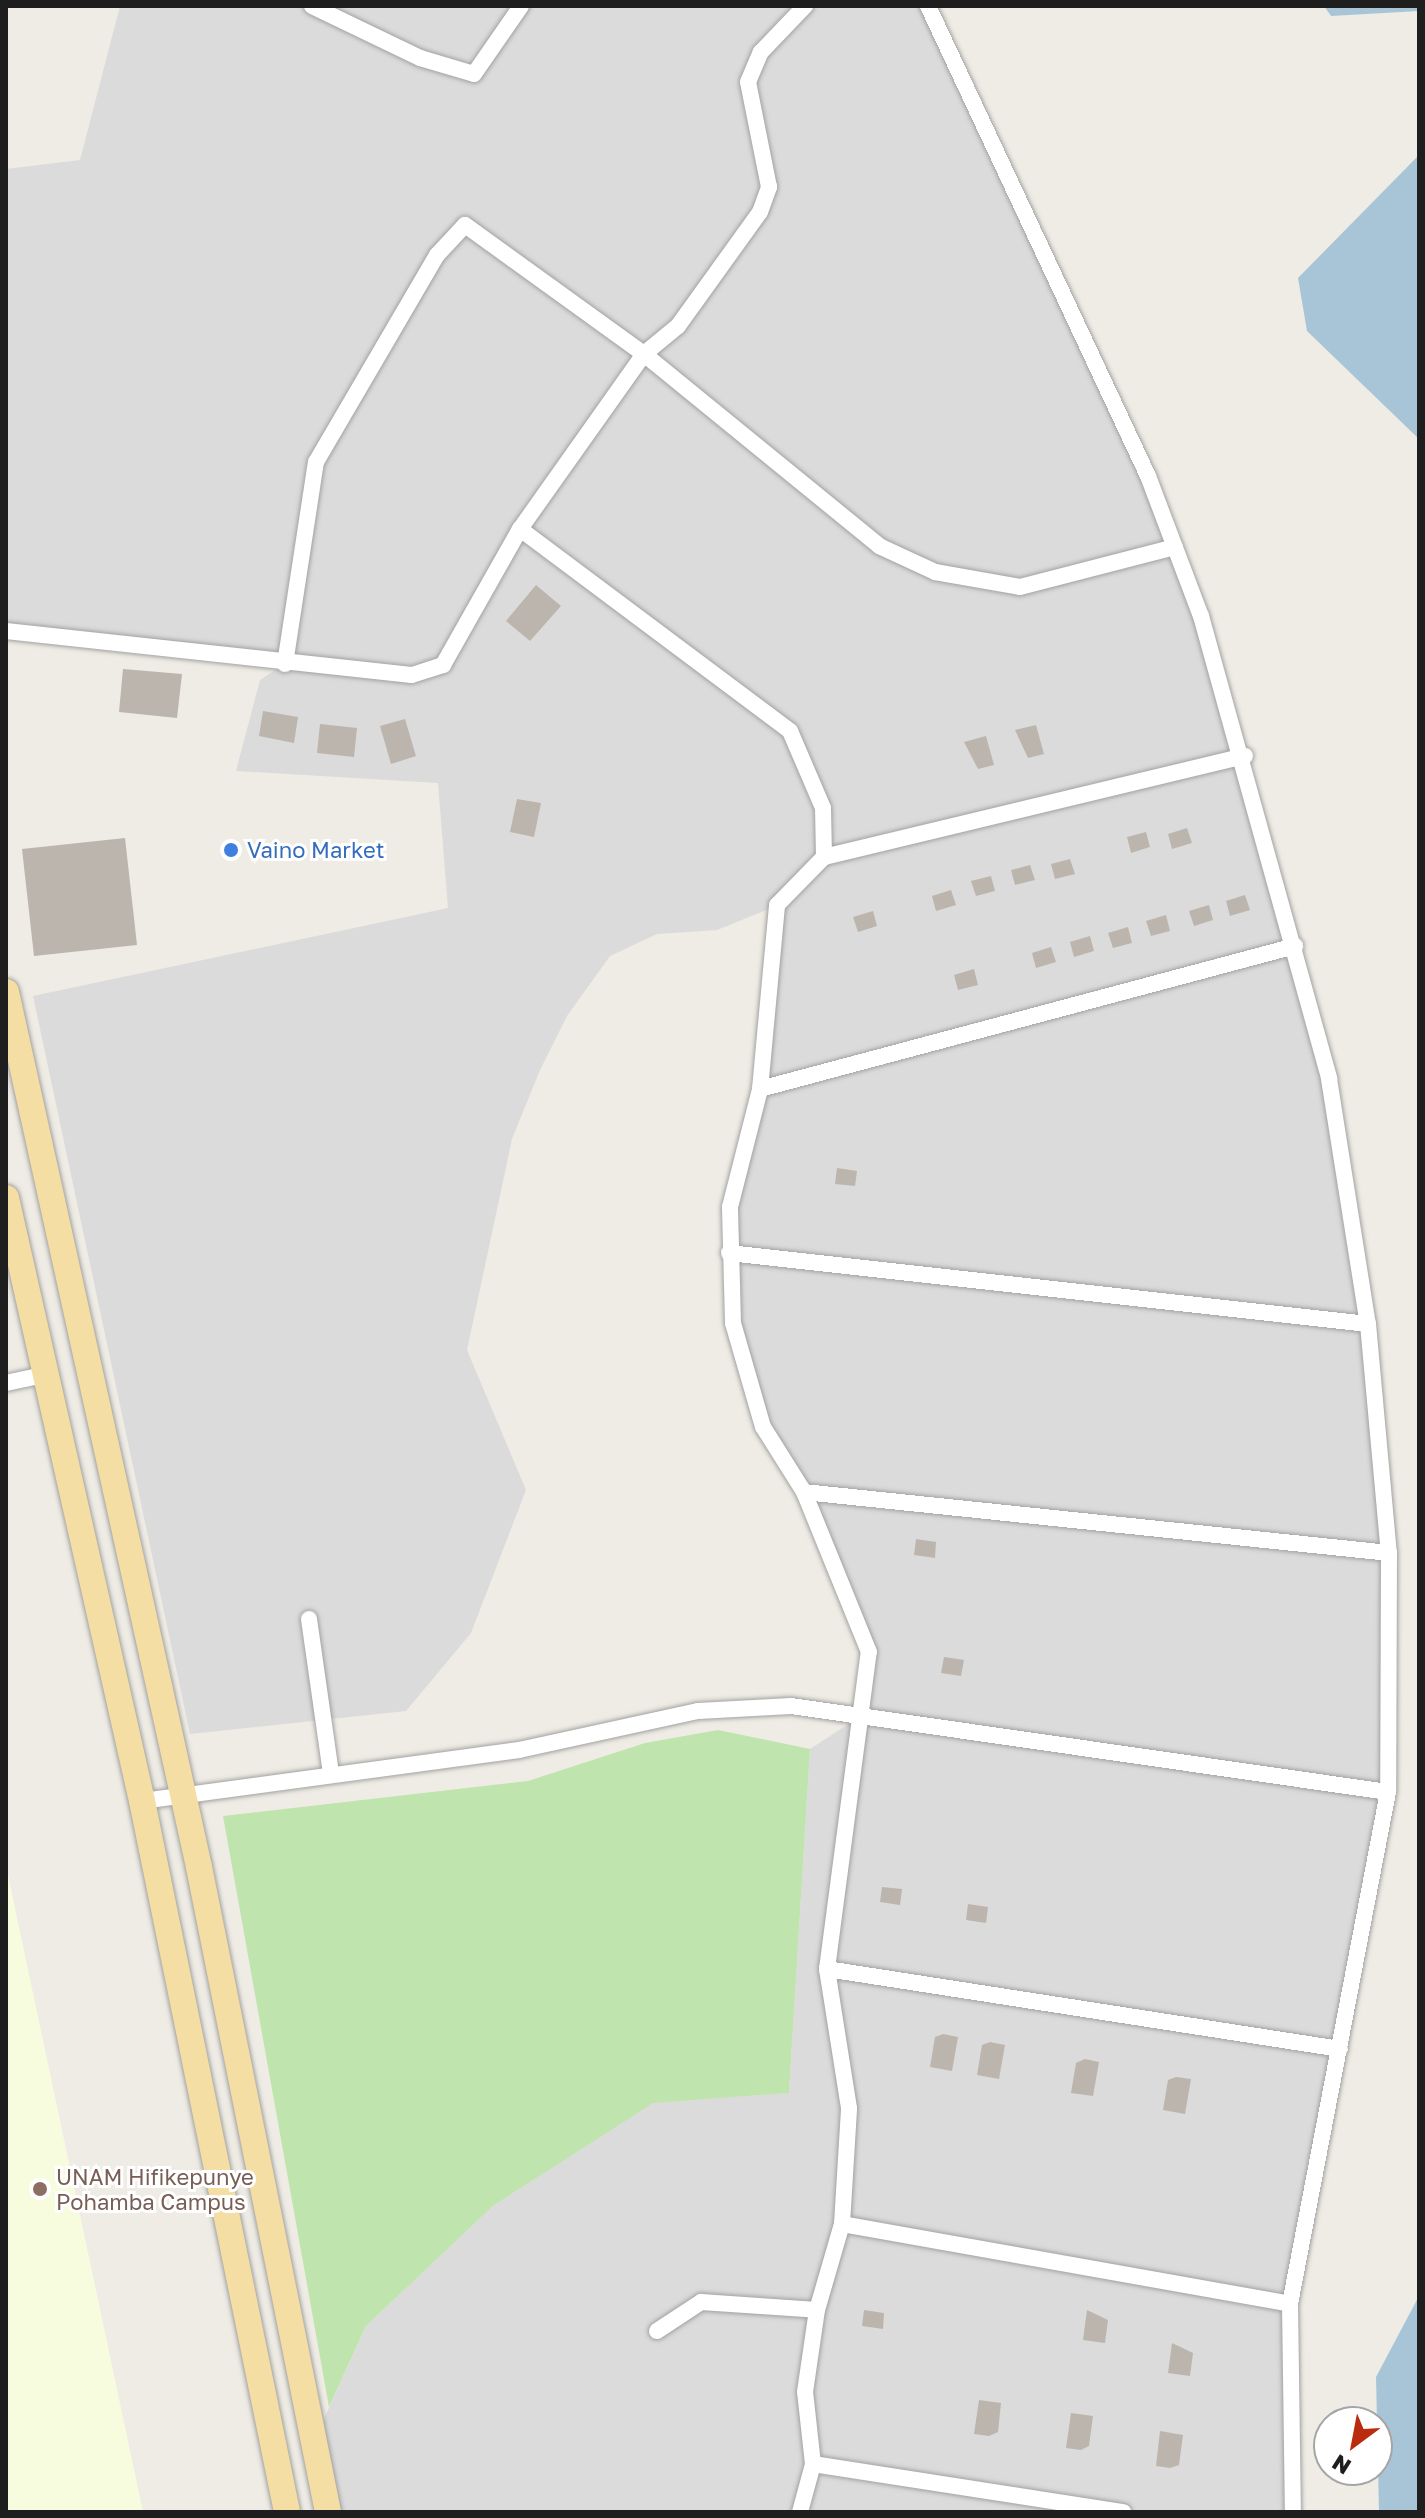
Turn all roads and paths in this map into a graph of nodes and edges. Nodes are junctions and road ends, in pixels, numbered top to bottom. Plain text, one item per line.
1 (312, 6) edge
2 (521, 6) edge
3 (805, 6) edge
4 (928, 6) edge
5 (644, 354) junction
6 (520, 529) junction
7 (1175, 547) junction
8 (6, 631) edge
9 (285, 664) junction
10 (1245, 756) junction
11 (824, 857) junction
12 (1295, 946) junction
13 (6, 992) edge
14 (760, 1089) junction
15 (6, 1198) edge
16 (729, 1253) junction
17 (1368, 1324) junction
18 (88, 1368) junction
19 (43, 1375) junction
20 (6, 1383) edge
21 (804, 1492) junction
22 (1389, 1553) junction
23 (309, 1619) dead end
24 (861, 1716) junction
25 (331, 1774) junction
26 (1388, 1792) junction
27 (181, 1793) junction
28 (142, 1801) junction
29 (827, 1969) junction
30 (1340, 2049) junction
31 (842, 2224) junction
32 (1290, 2304) junction
33 (817, 2310) junction
34 (657, 2331) dead end
35 (813, 2464) junction
36 (287, 2512) edge
37 (328, 2512) edge
38 (800, 2512) edge
39 (1123, 2512) edge
40 (1293, 2512) edge

1 - 2 street
3 - 5 street
4 - 7 street
5 - 6 street
5 - 7 street
5 - 9 street
6 - 9 street
6 - 11 street
7 - 10 street
8 - 9 street
10 - 11 street
10 - 12 street
11 - 14 street
12 - 14 street
12 - 17 street
13 - 18 main road
14 - 16 street
15 - 19 main road
16 - 17 street
16 - 21 street
17 - 22 street
18 - 19 main road
18 - 27 main road
19 - 20 street
19 - 28 main road
21 - 22 street
21 - 24 street
22 - 26 street
23 - 25 street
24 - 25 street
24 - 26 street
24 - 29 street
25 - 27 street
26 - 30 street
27 - 28 street
27 - 37 main road
28 - 36 main road
29 - 30 street
29 - 31 street
30 - 32 street
31 - 32 street
31 - 33 street
32 - 40 street
33 - 34 street
33 - 35 street
35 - 38 street
35 - 39 street

